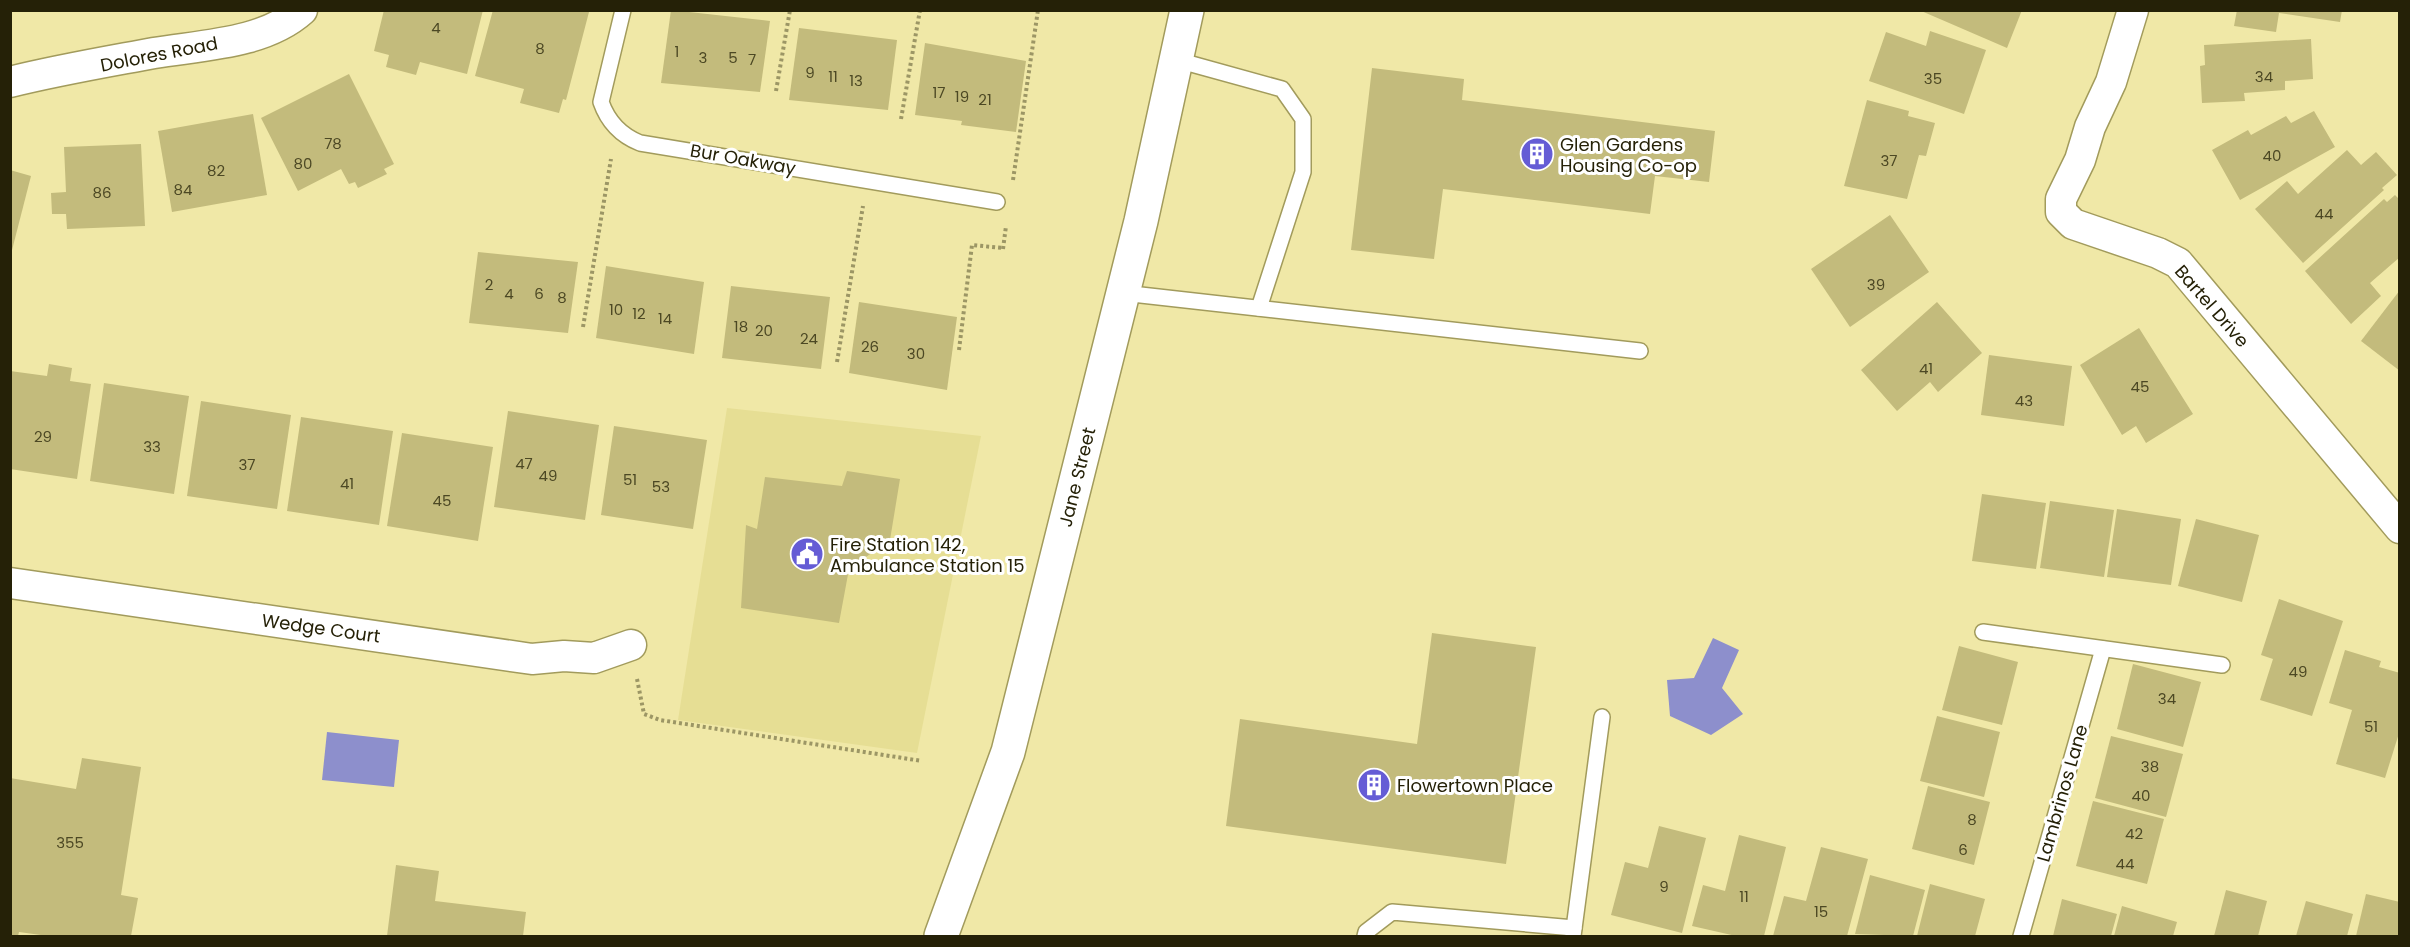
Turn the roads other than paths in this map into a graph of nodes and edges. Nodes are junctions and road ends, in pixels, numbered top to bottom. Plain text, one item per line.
1 (302, 10) edge
2 (623, 10) edge
3 (1187, 10) edge
4 (2133, 10) edge
5 (1177, 60) junction
6 (10, 82) edge
7 (997, 202) dead end
8 (1123, 293) junction
9 (1259, 308) junction
10 (1640, 351) dead end
11 (2400, 528) edge
12 (10, 583) edge
13 (1983, 632) dead end
14 (631, 645) road end
15 (2103, 649) junction
16 (2222, 665) dead end
17 (1602, 717) dead end
18 (1573, 932) edge
19 (1365, 934) edge
20 (941, 936) edge
21 (2021, 936) edge

1 - 6 street, Dolores Road
2 - 7 lane, Bur Oakway
3 - 5 main road, Jane Street
4 - 11 street, Bartel Drive
5 - 8 main road, Jane Street
5 - 9 lane
8 - 9 lane
8 - 20 main road, Jane Street
9 - 10 lane
12 - 14 street, Wedge Court
13 - 15 lane
15 - 16 lane
15 - 21 lane, Lambrinos Lane
17 - 18 lane
18 - 19 lane

